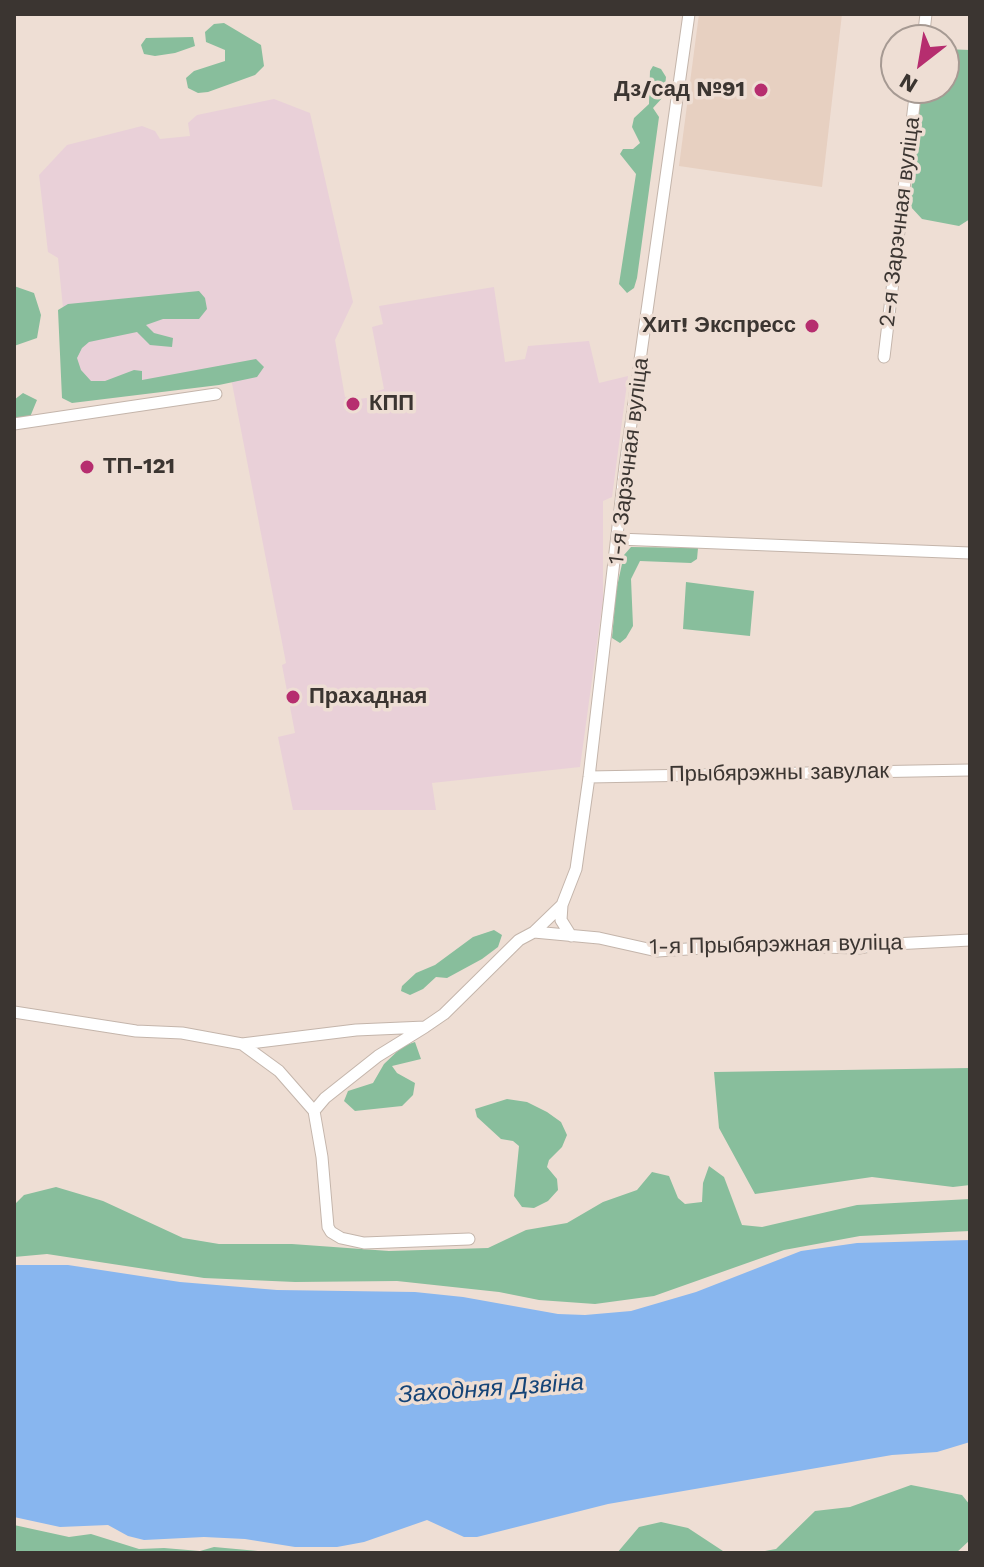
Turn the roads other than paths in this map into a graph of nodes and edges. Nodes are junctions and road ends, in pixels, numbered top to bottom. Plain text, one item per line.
1 (689, 14) edge
2 (914, 104) edge
3 (884, 357) dead end
4 (216, 394) dead end
5 (14, 424) edge
6 (618, 539) junction
7 (970, 553) edge
8 (970, 770) edge
9 (589, 777) junction
10 (562, 905) junction
11 (534, 932) junction
12 (571, 936) junction
13 (970, 940) edge
14 (14, 1012) edge
15 (425, 1027) junction
16 (242, 1044) junction
17 (314, 1111) junction
18 (469, 1239) dead end

1 - 6 street, 1-я Зарэчная вуліца
2 - 3 street, 2-я Зарэчная вуліца
4 - 5 street
6 - 7 street
6 - 9 street, 1-я Зарэчная вуліца
8 - 9 street, Прыбярэжны завулак
9 - 10 street, 1-я Зарэчная вуліца
10 - 11 street, 1-я Зарэчная вуліца
10 - 12 street
11 - 12 street, 1-я Прыбярэжная вуліца
11 - 15 street, 1-я Зарэчная вуліца
12 - 13 street, 1-я Прыбярэжная вуліца
14 - 16 street
15 - 16 street
15 - 17 street, 1-я Зарэчная вуліца
16 - 17 street
17 - 18 street

